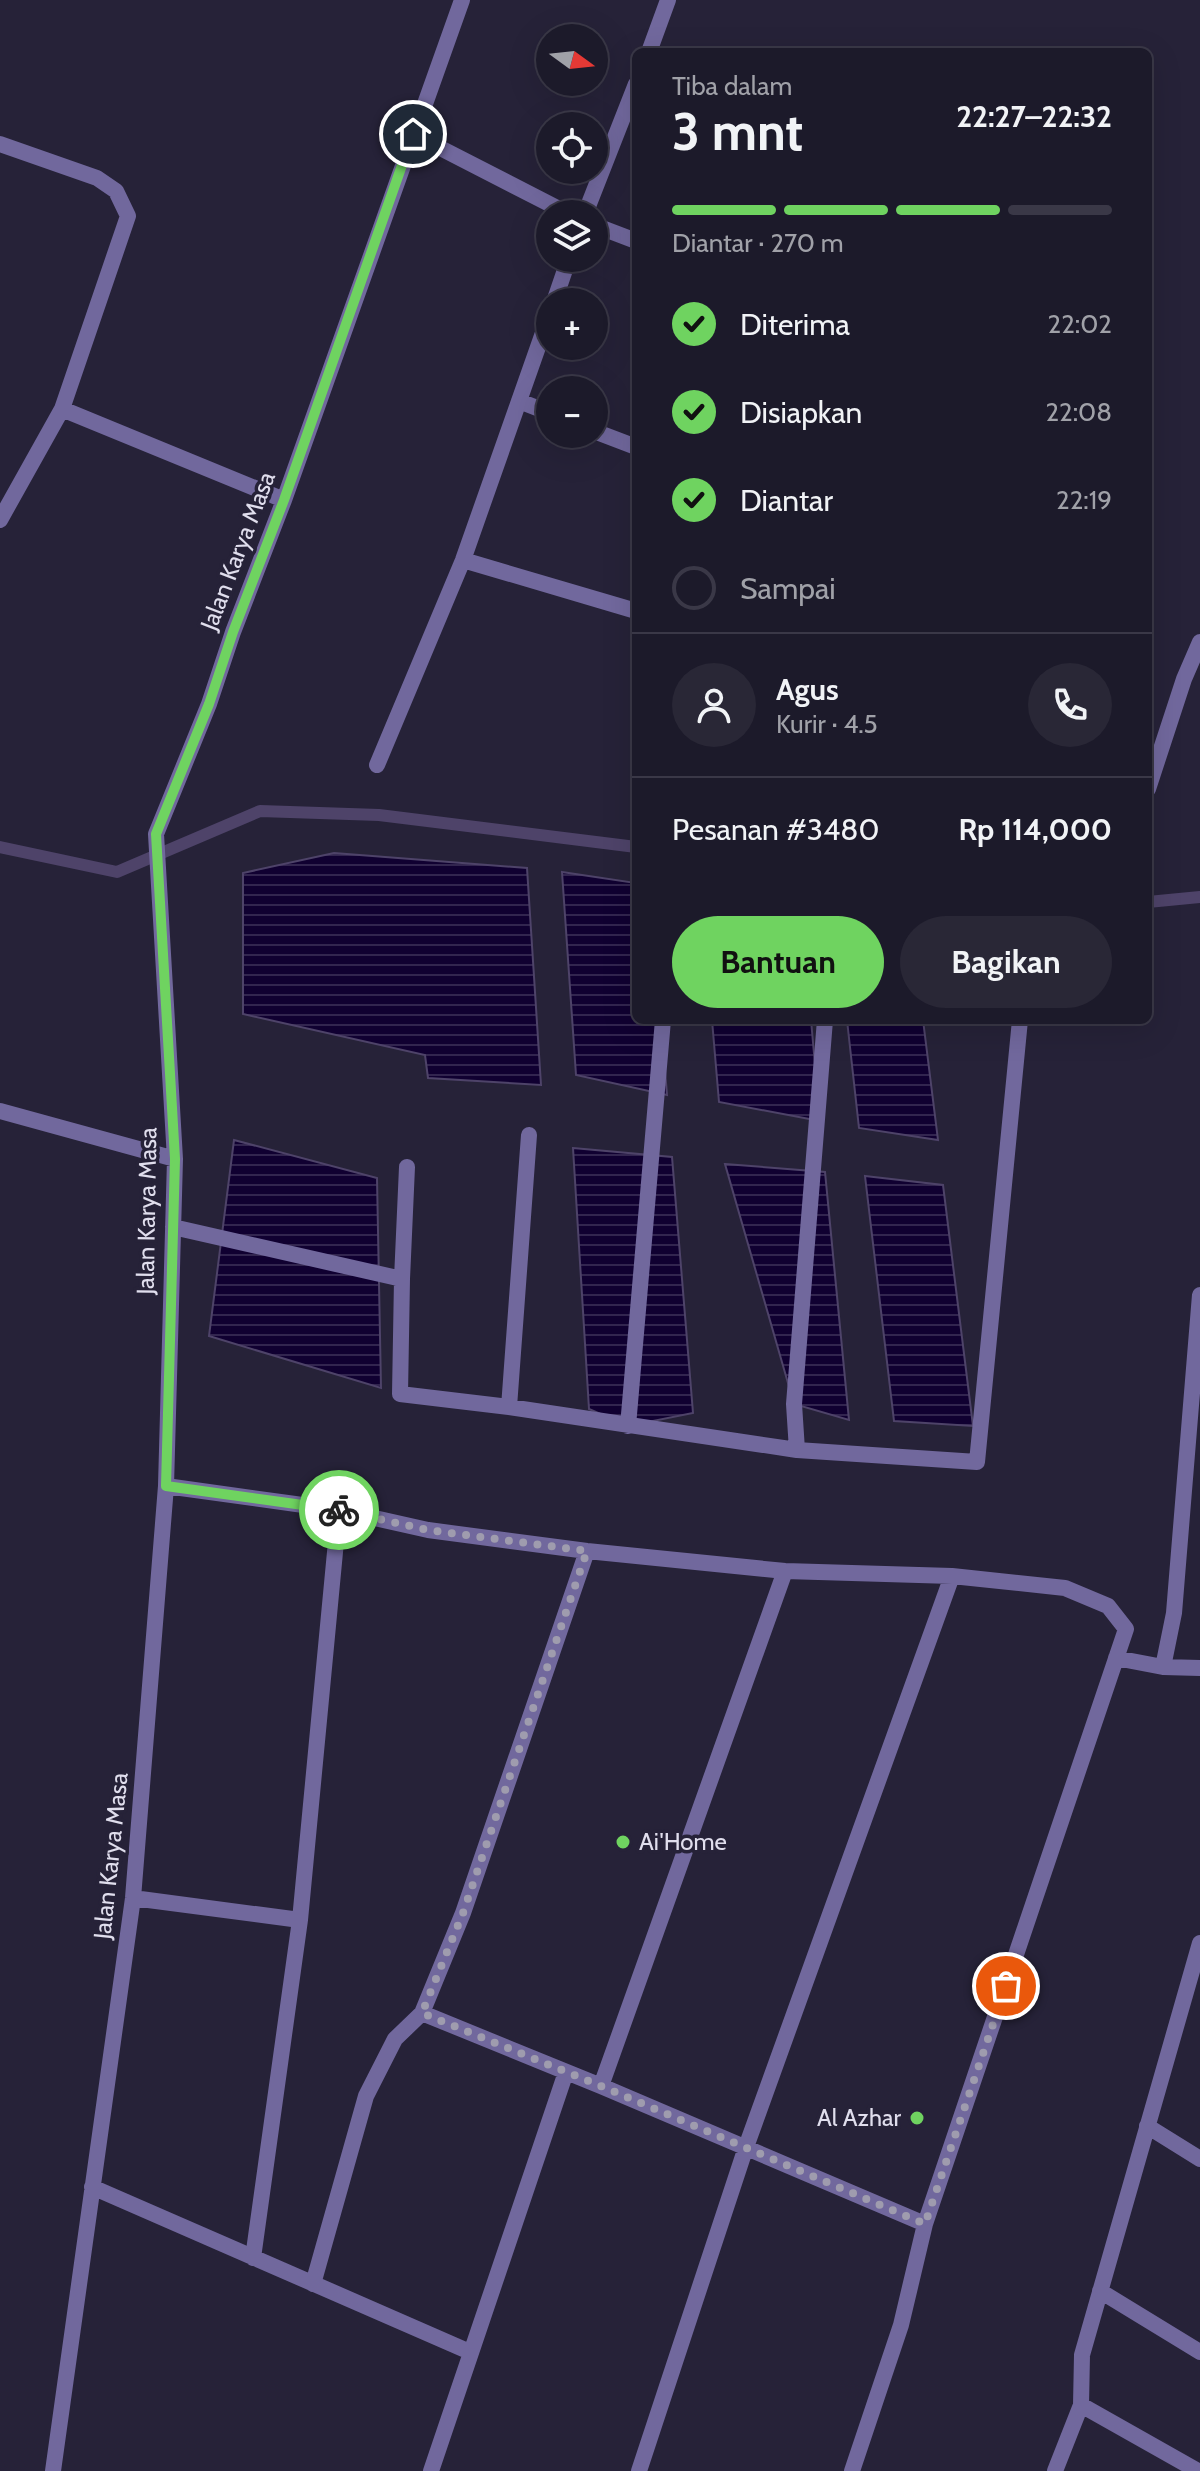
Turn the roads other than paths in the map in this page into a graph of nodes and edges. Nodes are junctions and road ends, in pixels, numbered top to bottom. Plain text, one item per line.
1 (462, 0) edge
2 (668, 0) edge
3 (650, 48) edge
4 (632, 94) edge
5 (413, 134) junction
6 (0, 144) edge
7 (542, 200) edge
8 (590, 200) edge
9 (608, 230) edge
10 (632, 239) edge
11 (536, 353) edge
12 (519, 401) junction
13 (536, 408) edge
14 (62, 409) junction
15 (608, 436) edge
16 (632, 445) edge
17 (284, 500) junction
18 (0, 520) edge
19 (463, 560) junction
20 (632, 610) edge
21 (1200, 642) edge
22 (377, 765) dead end
23 (1152, 777) edge
24 (663, 1024) edge
25 (825, 1024) edge
26 (1020, 1024) edge
27 (0, 1111) edge
28 (529, 1135) dead end
29 (175, 1159) junction
30 (407, 1167) dead end
31 (173, 1227) junction
32 (402, 1279) junction
33 (1200, 1295) edge
34 (509, 1407) junction
35 (628, 1426) junction
36 (797, 1450) junction
37 (166, 1486) junction
38 (339, 1510) junction
39 (587, 1551) junction
40 (785, 1571) junction
41 (952, 1576) junction
42 (1116, 1658) junction
43 (1163, 1667) junction
44 (1200, 1668) edge
45 (133, 1898) junction
46 (300, 1920) junction
47 (1199, 1949) edge
48 (422, 2013) junction
49 (566, 2072) junction
50 (601, 2086) junction
51 (1147, 2126) junction
52 (746, 2147) junction
53 (1200, 2159) edge
54 (92, 2187) junction
55 (925, 2224) junction
56 (253, 2258) junction
57 (313, 2284) junction
58 (1100, 2291) junction
59 (470, 2352) junction
60 (1200, 2352) edge
61 (1081, 2405) junction
62 (53, 2471) edge
63 (431, 2471) edge
64 (639, 2471) edge
65 (852, 2471) edge
66 (1055, 2471) edge
67 (1198, 2471) edge

1 - 5 street, Jalan Karya Masa
2 - 3 street
4 - 8 street
5 - 7 street
5 - 17 street, Jalan Karya Masa
6 - 14 street
9 - 10 street
11 - 12 street
12 - 13 street
12 - 19 street
14 - 17 street
14 - 18 street
15 - 16 street
17 - 29 street, Jalan Karya Masa
19 - 20 street
19 - 22 street
21 - 23 street
24 - 35 street
25 - 36 street
26 - 36 street
27 - 29 street
28 - 34 street
29 - 31 street, Jalan Karya Masa
30 - 32 street
31 - 32 street
31 - 37 street, Jalan Karya Masa
32 - 34 street
33 - 43 street
34 - 35 street
35 - 36 street
37 - 38 street
37 - 45 street, Jalan Karya Masa
38 - 39 street
38 - 46 street
39 - 40 street
39 - 48 street
40 - 41 street
40 - 50 street
41 - 42 street
41 - 52 street
42 - 43 street
42 - 55 street
43 - 44 street
45 - 46 street
45 - 54 street, Jalan Karya Masa
46 - 56 street
47 - 51 street
48 - 49 street
48 - 57 street
49 - 50 street
49 - 59 street
50 - 52 street
51 - 53 street
51 - 58 street
52 - 55 street
52 - 64 street
54 - 56 street
54 - 62 street, Jalan Karya Masa
55 - 65 street
56 - 57 street
57 - 59 street
58 - 60 street
58 - 61 street
59 - 63 street
61 - 66 street
61 - 67 street

